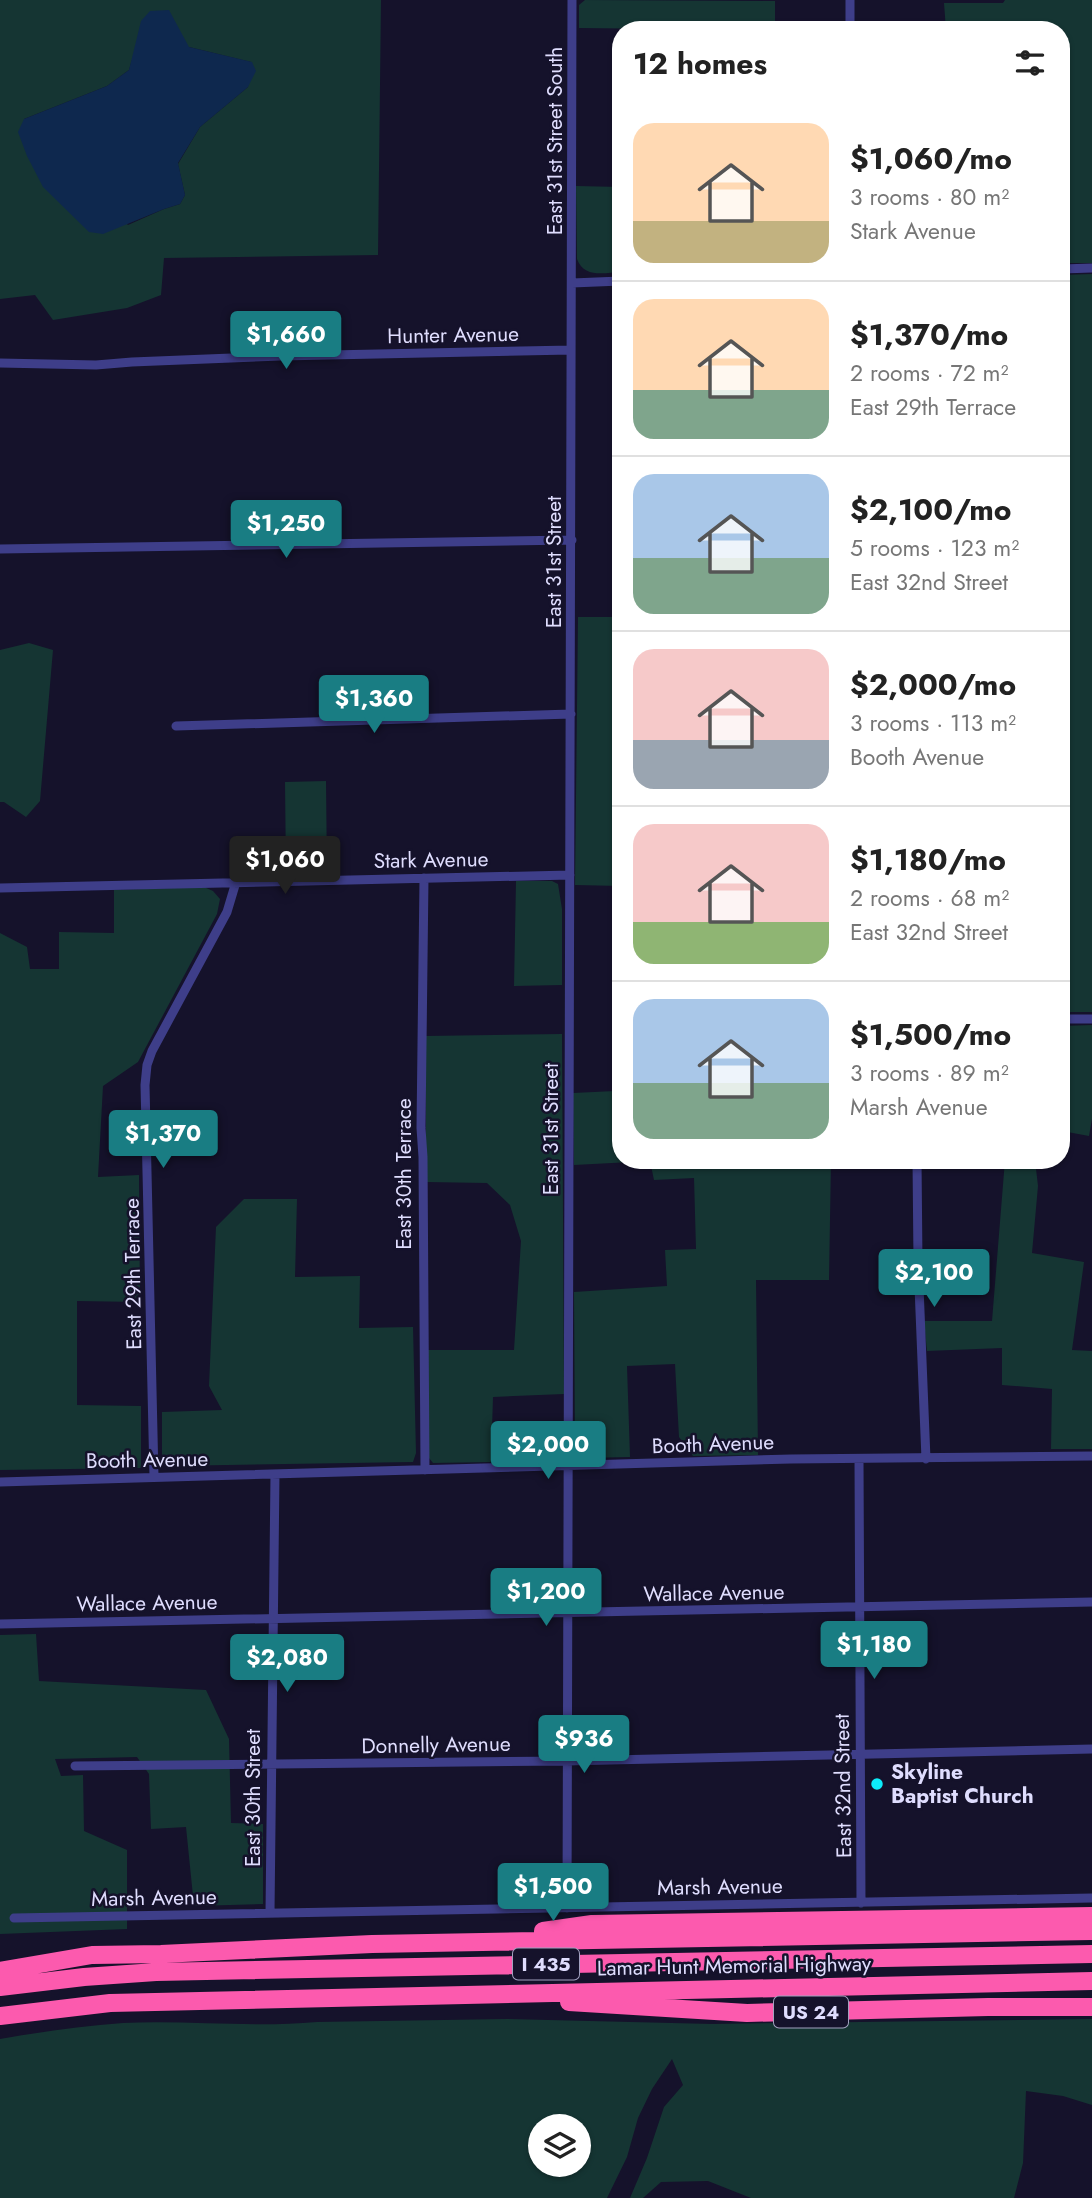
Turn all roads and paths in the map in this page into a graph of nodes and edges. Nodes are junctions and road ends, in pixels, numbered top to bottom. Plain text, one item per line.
1 (572, 0) edge
2 (850, 0) edge
3 (850, 21) edge
4 (1092, 268) edge
5 (1070, 269) edge
6 (612, 281) edge
7 (572, 283) junction
8 (572, 350) junction
9 (0, 363) edge
10 (572, 540) junction
11 (0, 550) edge
12 (571, 714) junction
13 (176, 726) dead end
14 (570, 875) junction
15 (424, 878) junction
16 (236, 883) junction
17 (0, 888) edge
18 (1070, 1019) edge
19 (1092, 1019) edge
20 (917, 1169) edge
21 (1092, 1455) edge
22 (859, 1459) junction
23 (926, 1459) junction
24 (569, 1466) junction
25 (425, 1470) junction
26 (275, 1474) junction
27 (154, 1477) junction
28 (0, 1482) edge
29 (1092, 1602) edge
30 (859, 1607) junction
31 (568, 1613) junction
32 (274, 1618) junction
33 (0, 1624) edge
34 (1092, 1749) edge
35 (860, 1754) junction
36 (566, 1760) junction
37 (271, 1764) junction
38 (75, 1766) dead end
39 (1092, 1898) edge
40 (861, 1903) junction
41 (567, 1908) junction
42 (270, 1913) junction
43 (1092, 1916) edge
44 (14, 1918) dead end
45 (1092, 1931) edge
46 (505, 1941) junction
47 (1092, 1954) edge
48 (0, 1971) edge
49 (1092, 1981) edge
50 (0, 1987) edge
51 (532, 1994) junction
52 (1092, 2007) edge
53 (0, 2016) edge

1 - 7 street, East 31st Street South
2 - 3 street
4 - 5 street
6 - 7 street
7 - 8 street, East 31st Street South
8 - 9 street, Hunter Avenue
8 - 10 street, East 31st Street
10 - 11 street
10 - 12 street, East 31st Street
12 - 13 street
12 - 14 street, East 31st Street
14 - 15 street, Stark Avenue
14 - 24 street, East 31st Street
15 - 16 street, Stark Avenue
15 - 25 street, East 30th Terrace
16 - 17 street, Stark Avenue
16 - 27 street, East 29th Terrace
18 - 19 street
20 - 23 street
21 - 23 street, Booth Avenue
22 - 23 street, Booth Avenue
22 - 24 street, Booth Avenue
22 - 30 street, East 32nd Street
24 - 25 street, Booth Avenue
24 - 31 street, East 31st Street
25 - 26 street, Booth Avenue
26 - 27 street, Booth Avenue
26 - 32 street, East 30th Street
27 - 28 street, Booth Avenue
29 - 30 street, Wallace Avenue
30 - 31 street, Wallace Avenue
30 - 35 street, East 32nd Street
31 - 32 street, Wallace Avenue
31 - 36 street, East 31st Street
32 - 33 street, Wallace Avenue
32 - 37 street, East 30th Street
34 - 35 street, Donnelly Avenue
35 - 36 street, Donnelly Avenue
35 - 40 street, East 32nd Street
36 - 37 street, Donnelly Avenue
36 - 41 street, East 31st Street
37 - 38 street, Donnelly Avenue
37 - 42 street, East 30th Street
39 - 40 street, Marsh Avenue
40 - 41 street, Marsh Avenue
41 - 42 street, Marsh Avenue
42 - 44 street, Marsh Avenue
43 - 46 highway
45 - 46 highway
46 - 48 highway
47 - 50 highway, Lamar Hunt Memorial Highway / I 435
49 - 51 highway, Lamar Hunt Memorial Highway / I 435
51 - 52 highway, US 24
51 - 53 highway, Lamar Hunt Memorial Highway / I 435

